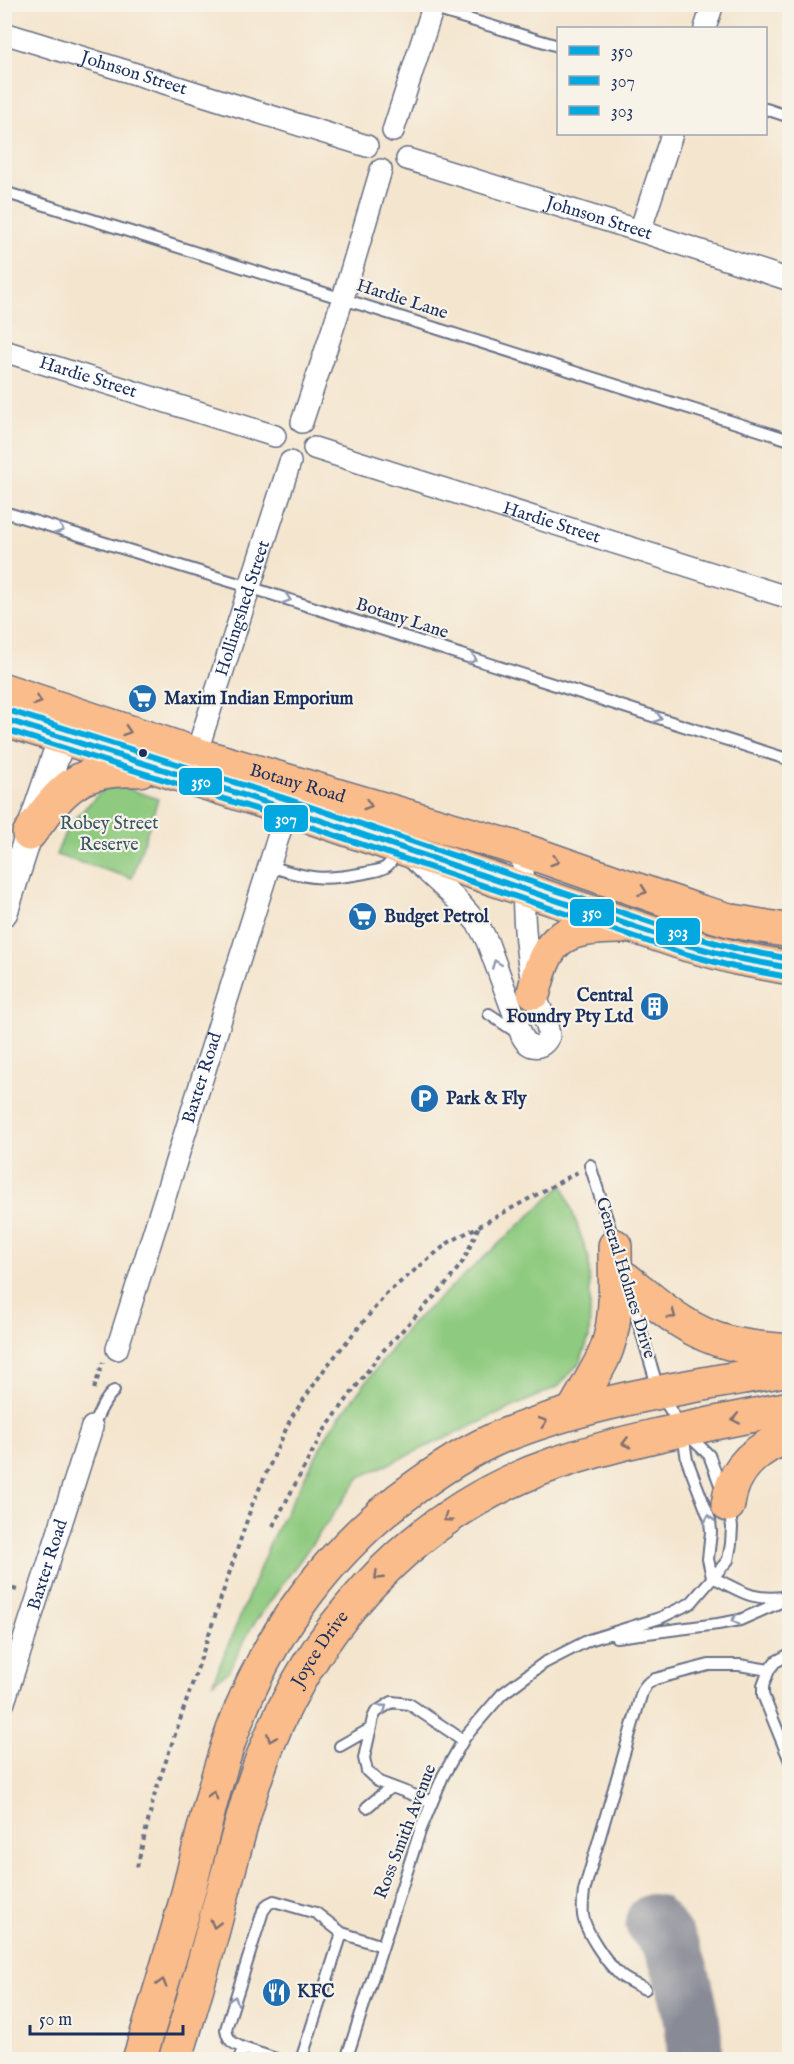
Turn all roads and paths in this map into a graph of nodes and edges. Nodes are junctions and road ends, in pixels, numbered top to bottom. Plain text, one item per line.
1 (713, 4) edge
2 (428, 6) edge
3 (705, 27) edge
4 (4, 33) edge
5 (557, 46) edge
6 (767, 110) edge
7 (789, 117) edge
8 (393, 131) junction
9 (672, 135) edge
10 (367, 146) junction
11 (407, 159) junction
12 (381, 170) junction
13 (4, 192) edge
14 (640, 231) junction
15 (789, 280) edge
16 (343, 298) junction
17 (4, 351) edge
18 (302, 422) junction
19 (275, 436) junction
20 (789, 440) edge
21 (314, 448) junction
22 (290, 462) junction
23 (4, 512) edge
24 (249, 587) junction
25 (789, 598) edge
26 (4, 690) edge
27 (4, 719) edge
28 (67, 725) junction
29 (789, 760) edge
30 (191, 765) junction
31 (287, 808) junction
32 (29, 834) junction
33 (399, 847) junction
34 (523, 850) junction
35 (269, 866) junction
36 (523, 888) junction
37 (4, 912) edge
38 (631, 926) junction
39 (789, 931) edge
40 (789, 968) edge
41 (534, 992) junction
42 (489, 1014) dead end
43 (522, 1036) junction
44 (590, 1165) joint
45 (479, 1225) junction
46 (615, 1246) junction
47 (626, 1279) junction
48 (117, 1348) dead end
49 (789, 1351) edge
50 (789, 1369) edge
51 (114, 1391) dead end
52 (659, 1392) junction
53 (789, 1408) edge
54 (573, 1412) junction
55 (92, 1427) joint
56 (683, 1430) junction
57 (789, 1436) edge
58 (728, 1505) junction
59 (273, 1526) dead end
60 (712, 1577) junction
61 (4, 1586) edge
62 (17, 1590) dead end
63 (789, 1597) edge
64 (589, 1640) junction
65 (789, 1654) edge
66 (769, 1671) junction
67 (4, 1702) edge
68 (370, 1729) junction
69 (463, 1740) junction
70 (340, 1746) dead end
71 (789, 1761) edge
72 (391, 1787) junction
73 (432, 1802) junction
74 (367, 1807) dead end
75 (137, 1867) dead end
76 (342, 1933) junction
77 (382, 1946) junction
78 (645, 1989) dead end
79 (243, 2048) junction
80 (139, 2060) edge
81 (175, 2060) edge
82 (239, 2060) edge
83 (279, 2060) edge
84 (301, 2060) edge
85 (346, 2060) edge

1 - 3 street
2 - 5 lane
2 - 8 street
4 - 10 street, Johnson Street
6 - 7 lane
8 - 10 street
8 - 11 street
9 - 14 street
10 - 12 street
11 - 12 street
11 - 14 street, Johnson Street
12 - 16 street
13 - 16 lane, Hardie Lane
14 - 15 street, Johnson Street
16 - 18 street
16 - 20 lane, Hardie Lane
17 - 19 street, Hardie Street
18 - 19 street
18 - 21 street
19 - 22 street
21 - 22 street
21 - 25 street, Hardie Street
22 - 24 street, Hollingshed Street
23 -> 24 lane, Botany Lane
24 -> 29 lane, Botany Lane
24 - 30 street, Hollingshed Street
26 -> 28 main road, Botany Road
27 - 28 main road, Botany Road
28 - 30 main road, Botany Road
28 - 32 street
30 - 31 main road, Botany Road
30 - 32 main road
30 -> 34 main road, Botany Road
31 - 33 main road, Botany Road
31 - 35 street, Baxter Road
32 - 37 street
33 - 35 lane
33 - 36 main road, Botany Road
43 -> 33 street
34 - 36 street
34 -> 39 main road, Botany Road
35 - 48 street, Baxter Road
36 - 38 main road, Botany Road
36 - 41 street
38 - 40 main road, Botany Road
38 - 41 main road
41 - 43 street
42 - 43 lane
44 - 45 path
44 - 46 lane, General Holmes Drive
45 - 59 path
45 - 75 path
46 - 47 lane, General Holmes Drive
46 - 54 main road
47 -> 49 main road
47 - 52 lane, General Holmes Drive
50 - 52 main road
51 - 55 lane
52 - 54 main road
52 - 56 lane, General Holmes Drive
53 -> 56 main road
80 -> 54 main road
55 - 67 street, Baxter Road
56 - 58 lane, Ross Smith Avenue
60 -> 56 lane
56 -> 81 main road, Joyce Drive
57 - 58 main road
58 - 60 lane, Ross Smith Avenue
60 - 63 lane, Ross Smith Avenue
60 - 64 lane, Ross Smith Avenue
61 - 62 path
63 -> 64 lane, Ross Smith Avenue
64 - 69 lane, Ross Smith Avenue
65 - 66 lane
66 - 71 lane
66 - 78 lane
68 -> 69 lane
68 - 70 lane
68 - 72 lane
69 - 73 lane, Ross Smith Avenue
72 - 73 lane
72 - 74 lane
73 - 77 lane, Ross Smith Avenue
76 - 77 lane
79 -> 76 lane
76 - 84 lane
77 - 85 lane, Ross Smith Avenue
79 - 82 lane
79 - 83 lane

